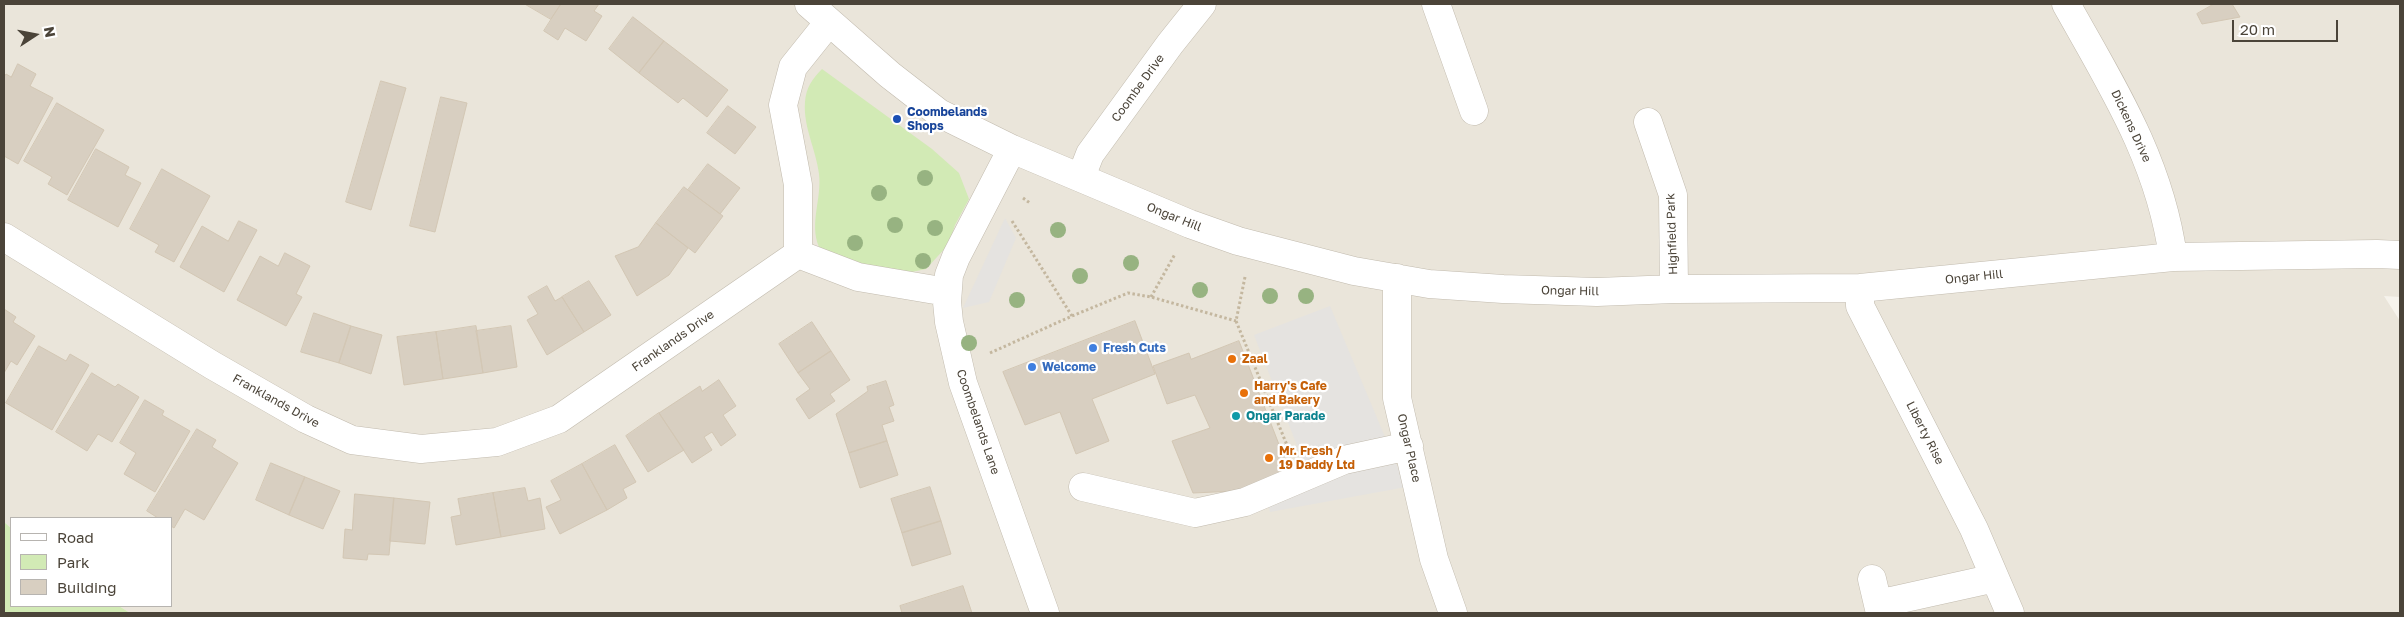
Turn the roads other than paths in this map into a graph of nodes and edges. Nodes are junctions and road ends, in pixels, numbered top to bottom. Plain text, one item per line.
1 (809, 4) edge
2 (1202, 4) edge
3 (1436, 4) edge
4 (2066, 4) edge
5 (830, 22) junction
6 (1474, 111) dead end
7 (1648, 122) dead end
8 (1012, 149) junction
9 (1081, 176) junction
10 (4, 237) edge
11 (798, 254) junction
12 (2400, 255) edge
13 (2173, 257) junction
14 (1397, 278) junction
15 (1860, 288) junction
16 (1674, 289) junction
17 (947, 292) junction
18 (1408, 446) junction
19 (1083, 487) dead end
20 (1995, 578) junction
21 (1877, 599) edge
22 (1045, 613) edge
23 (1453, 613) edge
24 (2010, 613) edge

1 - 5 street, Ongar Hill
2 - 9 street, Coombe Drive
3 - 6 street
4 - 13 street, Dickens Drive
5 - 8 street, Ongar Hill
5 - 11 street
7 - 16 street, Highfield Park
8 - 9 street, Ongar Hill
8 - 17 street, Coombelands Lane
9 - 14 street, Ongar Hill
10 - 11 street, Franklands Drive
11 - 17 street
12 - 13 street, Ongar Hill
13 - 15 street, Ongar Hill
14 - 16 street, Ongar Hill
14 - 18 street, Ongar Place
15 - 16 street, Ongar Hill
15 - 20 street, Liberty Rise
17 - 22 street, Coombelands Lane
18 - 19 street
18 - 23 street, Ongar Place
20 - 21 street
20 - 24 street, Liberty Rise

